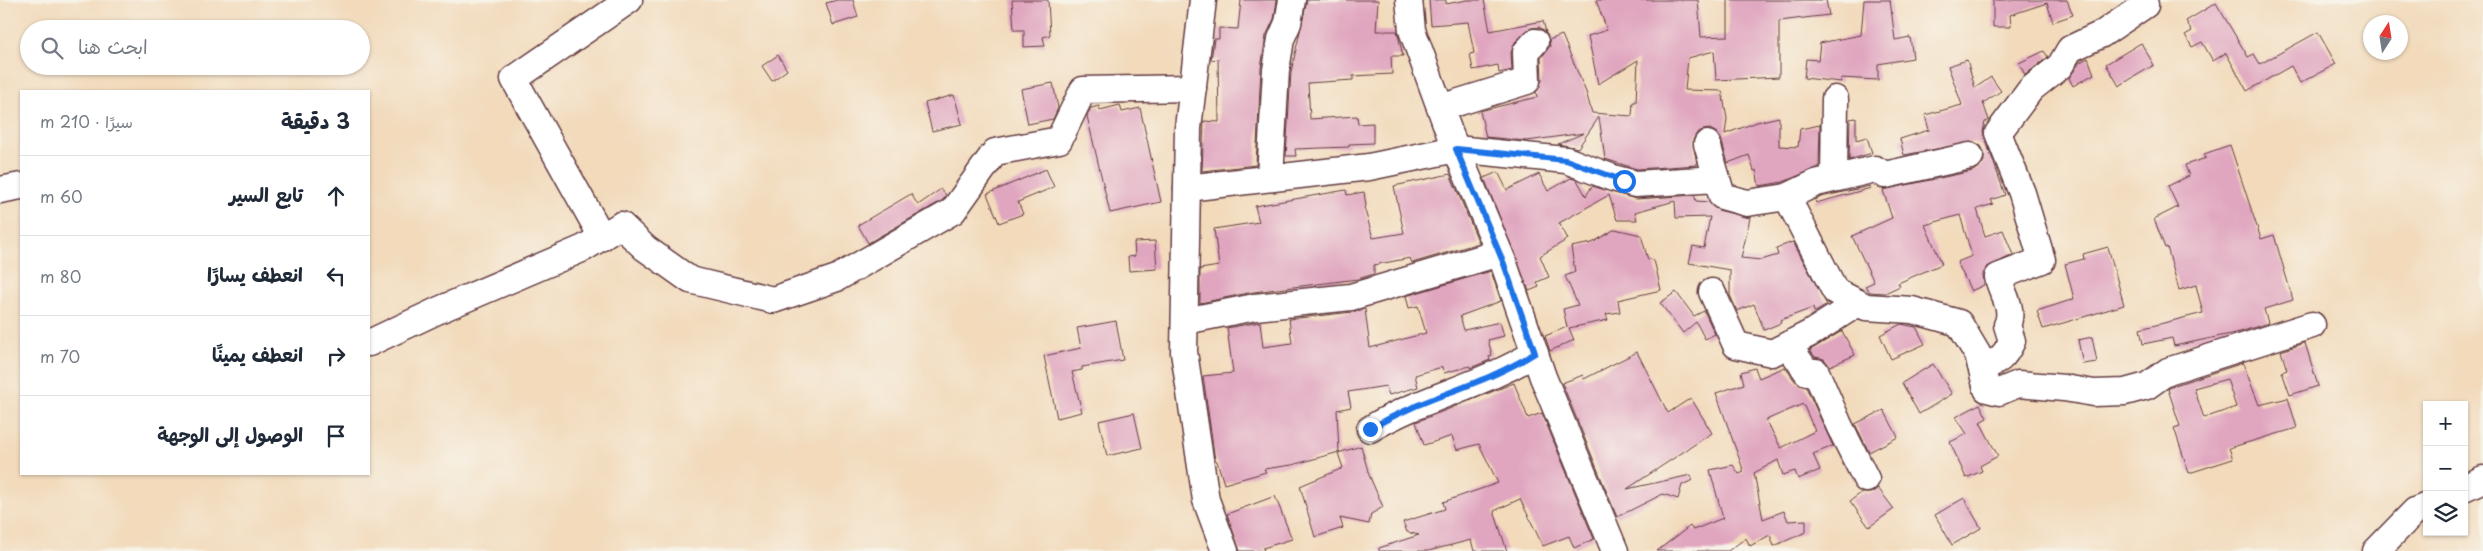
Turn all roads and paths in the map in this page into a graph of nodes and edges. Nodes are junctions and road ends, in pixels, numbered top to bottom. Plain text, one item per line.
1 (629, 0) edge
2 (1204, 0) edge
3 (1292, 0) edge
4 (1409, 0) edge
5 (2144, 0) edge
6 (1535, 42) dead end
7 (1193, 88) junction
8 (1835, 99) dead end
9 (1440, 108) junction
10 (1706, 144) dead end
11 (1456, 149) junction
12 (1970, 156) dead end
13 (1270, 178) junction
14 (1717, 179) junction
15 (1834, 179) junction
16 (20, 186) edge
17 (1187, 188) junction
18 (0, 190) edge
19 (1787, 197) junction
20 (602, 237) junction
21 (1499, 253) junction
22 (1712, 292) dead end
23 (1858, 303) junction
24 (1185, 321) junction
25 (2312, 325) dead end
26 (370, 343) edge
27 (1788, 345) junction
28 (1535, 353) junction
29 (1981, 366) junction
30 (1370, 429) dead end
31 (2483, 478) edge
32 (1866, 479) dead end
33 (2468, 486) edge
34 (2423, 508) edge
35 (1225, 551) edge
36 (1616, 551) edge
37 (2376, 551) edge

1 - 20 street
2 - 7 street
3 - 13 street
4 - 9 street
5 - 29 street
6 - 9 street
7 - 17 street
7 - 20 street
8 - 15 street
9 - 11 street
10 - 14 street
11 - 13 street
11 - 14 street
11 - 21 street
12 - 15 street
13 - 17 street
14 - 19 street
15 - 19 street
16 - 18 street
17 - 24 street
19 - 23 street
20 - 26 street
21 - 24 street
21 - 28 street
22 - 27 street
23 - 27 street
23 - 29 street
24 - 35 street
25 - 29 street
27 - 32 street
28 - 30 street
28 - 36 street
31 - 33 street
34 - 37 street

